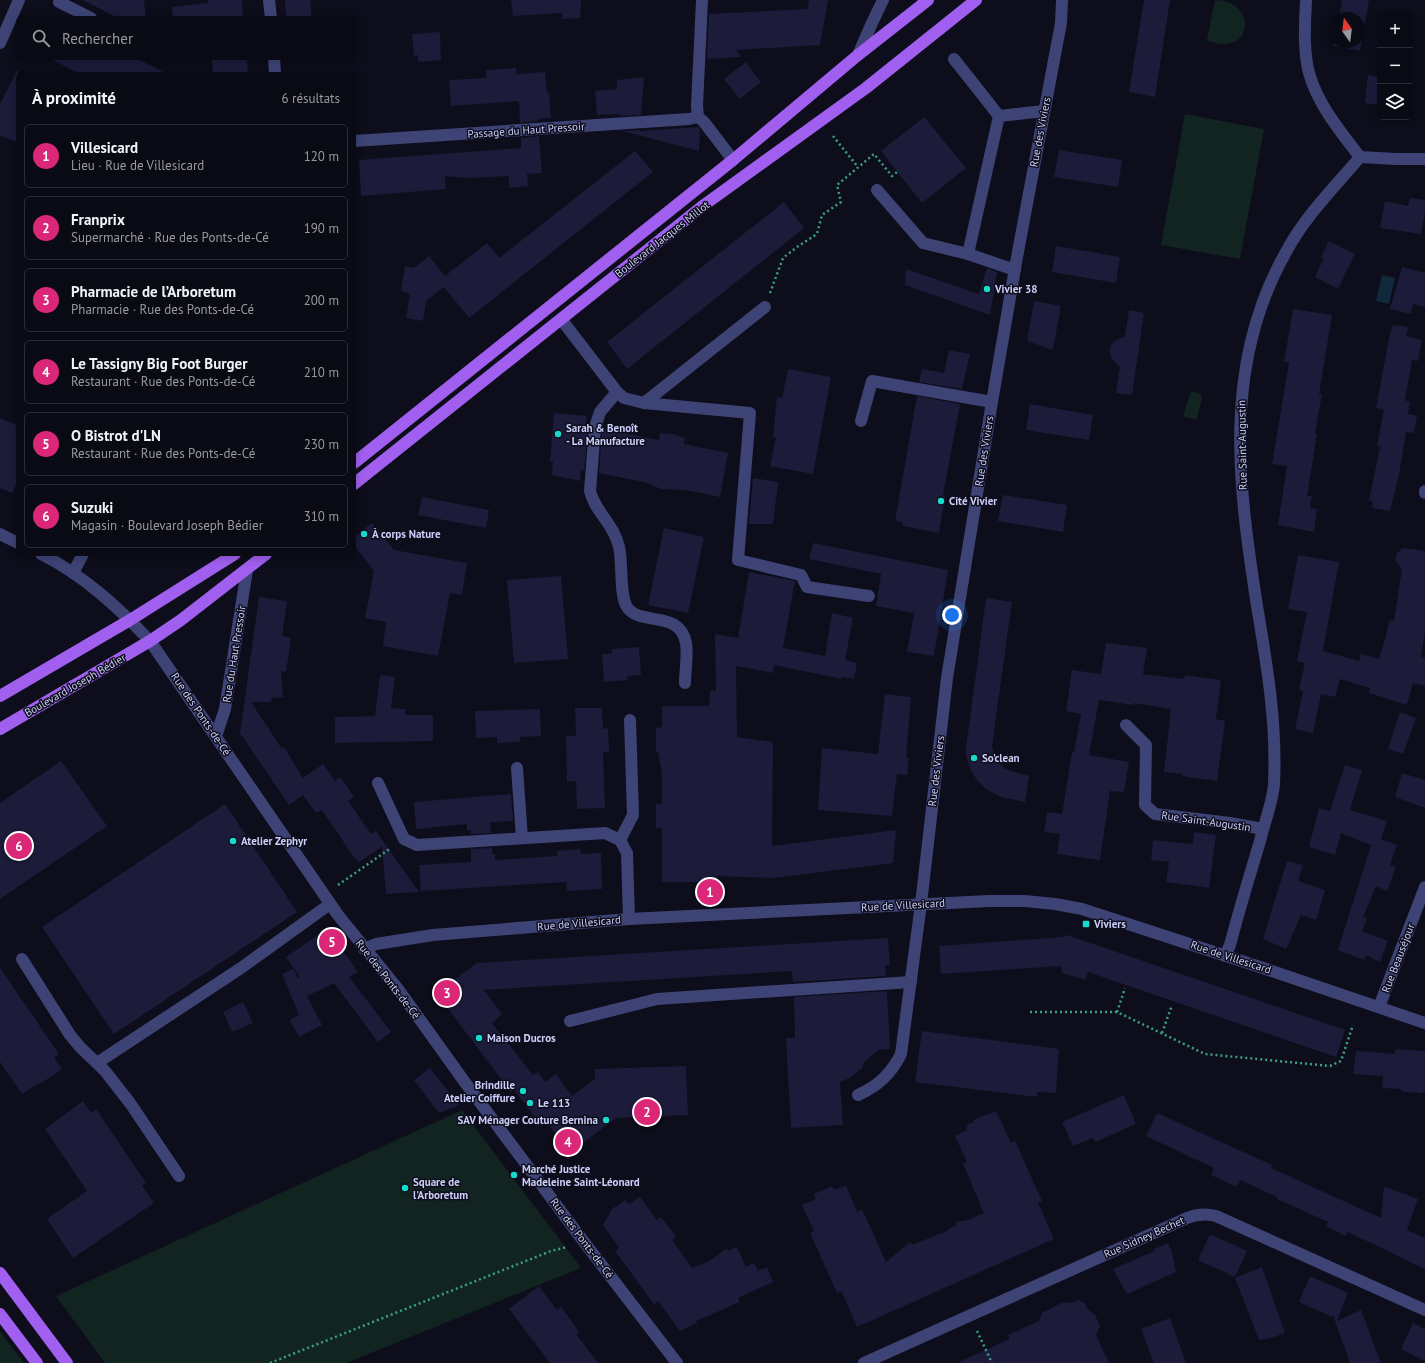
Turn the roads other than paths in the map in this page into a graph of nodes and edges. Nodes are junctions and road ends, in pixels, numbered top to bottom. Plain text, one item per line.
1 (19, 0) edge
2 (269, 0) edge
3 (702, 0) edge
4 (883, 0) edge
5 (928, 0) edge
6 (976, 0) edge
7 (1062, 0) edge
8 (1306, 0) edge
9 (59, 2) dead end
10 (87, 16) edge
11 (271, 16) edge
12 (0, 43) edge
13 (858, 55) junction
14 (954, 59) dead end
15 (274, 60) edge
16 (276, 72) edge
17 (1044, 111) junction
18 (999, 116) junction
19 (698, 117) junction
20 (356, 141) edge
21 (1360, 157) junction
22 (1425, 159) edge
23 (733, 160) junction
24 (877, 190) dead end
25 (968, 254) junction
26 (1015, 270) junction
27 (765, 307) road end
28 (561, 319) junction
29 (617, 392) junction
30 (992, 402) junction
31 (644, 403) junction
32 (861, 421) dead end
33 (356, 461) edge
34 (356, 482) edge
35 (0, 534) edge
36 (16, 542) edge
37 (44, 556) edge
38 (82, 556) edge
39 (232, 556) edge
40 (264, 556) edge
41 (247, 570) junction
42 (73, 574) junction
43 (869, 596) dead end
44 (130, 620) junction
45 (150, 641) junction
46 (685, 683) dead end
47 (0, 696) edge
48 (630, 720) dead end
49 (1126, 725) dead end
50 (0, 729) edge
51 (216, 736) junction
52 (517, 768) dead end
53 (378, 783) dead end
54 (1263, 829) junction
55 (522, 838) junction
56 (620, 840) junction
57 (1425, 887) edge
58 (330, 904) junction
59 (921, 904) junction
60 (630, 919) junction
61 (364, 949) junction
62 (1225, 956) junction
63 (22, 959) dead end
64 (911, 982) junction
65 (1379, 1007) junction
66 (570, 1021) dead end
67 (1425, 1023) edge
68 (97, 1063) junction
69 (858, 1095) dead end
70 (179, 1176) dead end
71 (0, 1273) edge
72 (1425, 1310) edge
73 (0, 1314) edge
74 (37, 1363) edge
75 (67, 1363) edge
76 (677, 1363) edge
77 (864, 1363) edge

1 - 12 street
2 - 11 street
3 - 19 street
4 - 13 street, Boulevard Jacques Millot
5 - 13 main road, Boulevard Jacques Millot
6 - 28 main road, Boulevard Jacques Millot
7 - 17 street, Rue des Viviers
8 - 21 street
9 - 10 street
13 - 23 main road, Boulevard Jacques Millot
14 - 18 street
15 - 16 street
17 - 18 street
17 - 26 street, Rue des Viviers
18 - 25 street
19 - 20 street, Passage du Haut Pressoir
19 - 23 street
21 - 22 street
21 - 54 street, Rue Saint-Augustin
23 - 33 main road, Boulevard Jacques Millot
24 - 25 street
25 - 26 street
26 - 30 street, Rue des Viviers
27 - 31 street
28 - 29 street
28 - 34 main road, Boulevard Jacques Millot
29 - 31 street
29 - 46 street
30 - 32 street
30 - 59 street, Rue des Viviers
31 - 43 street
35 - 36 street
37 - 42 street, Rue des Ponts-de-Cé
38 - 42 street
39 - 44 main road
40 - 41 main road
41 - 45 main road
41 - 51 street, Rue du Haut Pressoir
42 - 44 street, Rue des Ponts-de-Cé
44 - 45 street, Rue des Ponts-de-Cé
44 - 47 main road
45 - 50 main road, Boulevard Joseph Bédier
45 - 51 street, Rue des Ponts-de-Cé
48 - 56 street
49 - 54 street, Rue Saint-Augustin
51 - 58 street, Rue des Ponts-de-Cé
52 - 55 street
53 - 55 street
54 - 62 street, Rue Saint-Augustin
55 - 56 street
56 - 60 street
57 - 65 street, Rue Beauséjour
58 - 61 street, Rue des Ponts-de-Cé
58 - 68 street
59 - 60 street, Rue de Villesicard
59 - 62 street, Rue de Villesicard
59 - 64 street, Rue des Viviers
60 - 61 street, Rue de Villesicard
61 - 76 street, Rue des Ponts-de-Cé
62 - 65 street, Rue de Villesicard
63 - 68 street
64 - 66 street
64 - 69 street, Rue des Viviers
65 - 67 street, Rue de Villesicard
68 - 70 street
71 - 75 main road
72 - 77 street, Rue Sidney Bechet
73 - 74 main road

